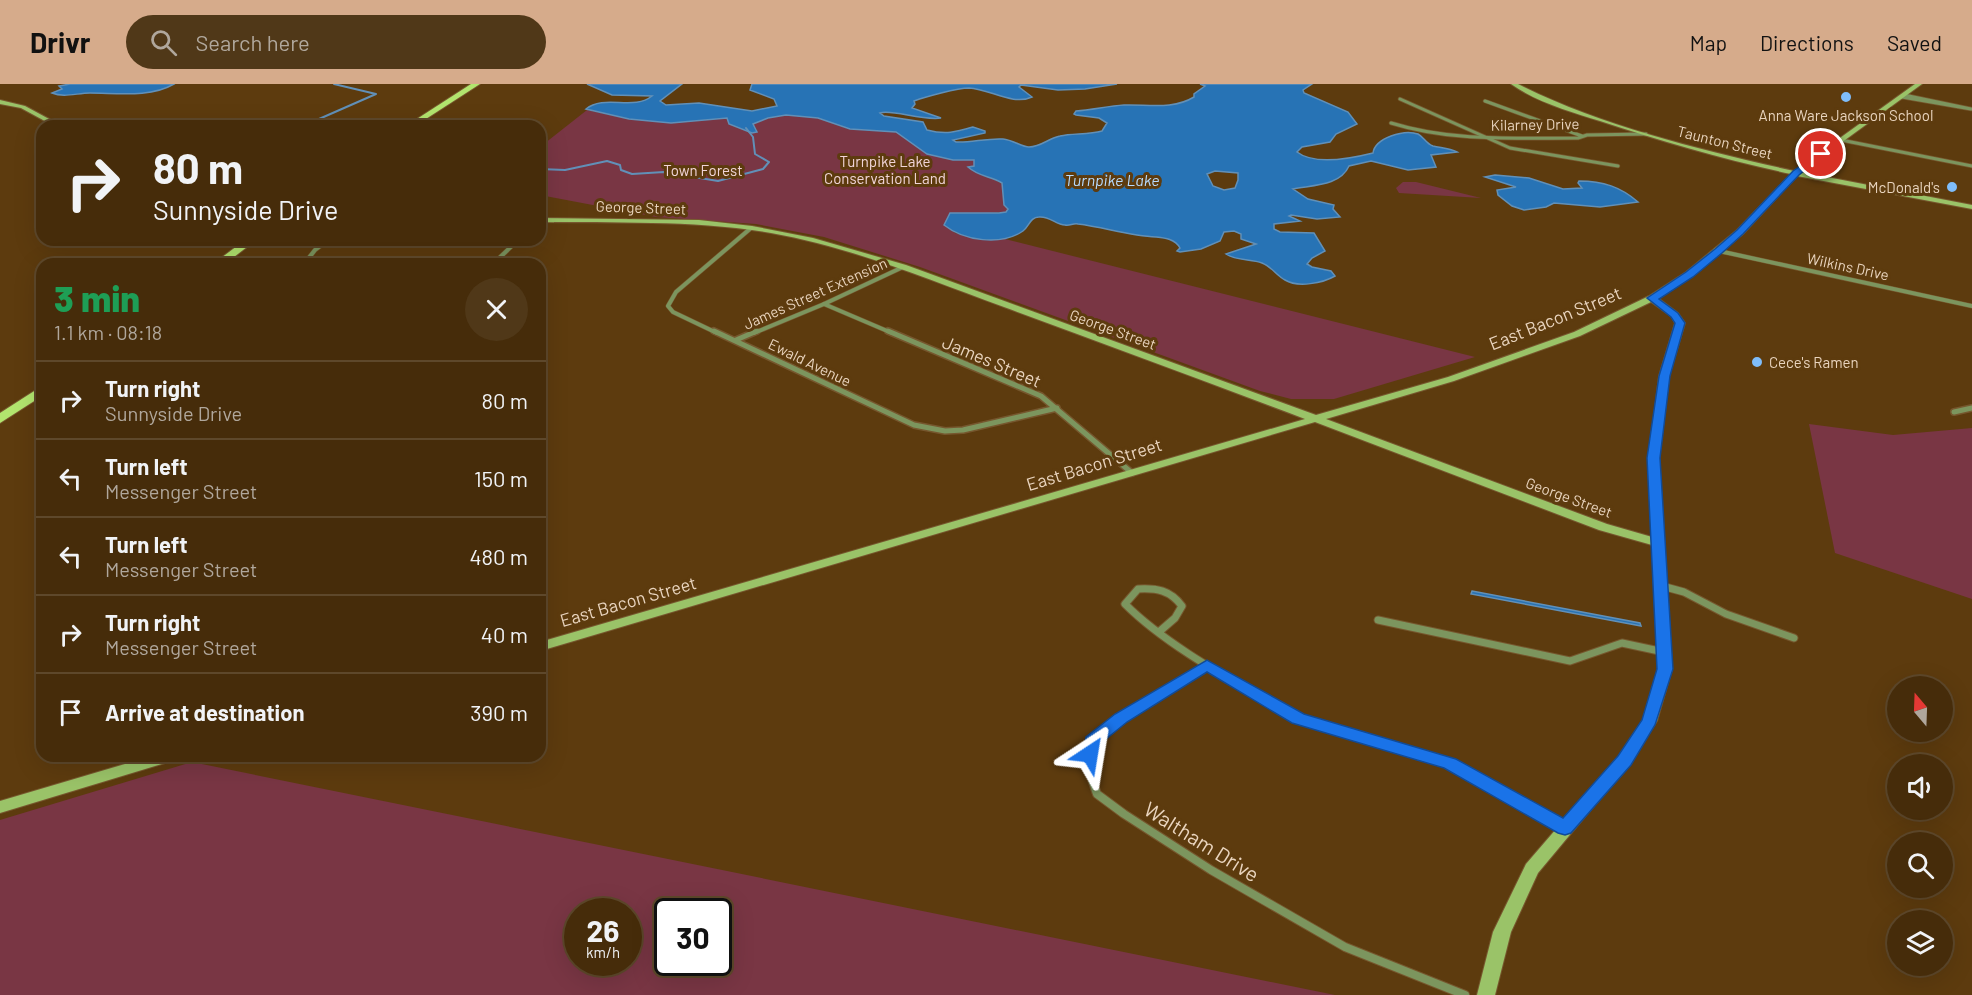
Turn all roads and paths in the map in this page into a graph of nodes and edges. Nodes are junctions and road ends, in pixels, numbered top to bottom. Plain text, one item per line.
1 (476, 84) edge
2 (1514, 84) edge
3 (1919, 84) edge
4 (1903, 96) junction
5 (1400, 99) dead end
6 (1485, 101) dead end
7 (0, 102) edge
8 (1972, 108) edge
9 (48, 120) edge
10 (419, 120) edge
11 (1391, 123) dead end
12 (1646, 134) junction
13 (1486, 136) junction
14 (1582, 136) junction
15 (1841, 140) junction
16 (1618, 166) dead end
17 (1972, 166) edge
18 (1796, 173) junction
19 (1972, 207) edge
20 (546, 220) edge
21 (751, 228) junction
22 (243, 246) edge
23 (320, 246) edge
24 (512, 246) edge
25 (1719, 251) junction
26 (226, 258) edge
27 (309, 258) edge
28 (499, 258) edge
29 (903, 267) junction
30 (1652, 298) junction
31 (824, 304) junction
32 (1972, 306) edge
33 (736, 340) junction
34 (36, 394) edge
35 (1057, 408) junction
36 (1972, 408) edge
37 (1954, 412) dead end
38 (1314, 418) junction
39 (0, 419) edge
40 (1132, 473) junction
41 (1659, 543) junction
42 (1662, 586) junction
43 (1378, 620) dead end
44 (1160, 631) junction
45 (1794, 638) dead end
46 (546, 645) edge
47 (1665, 652) junction
48 (1207, 665) junction
49 (150, 762) edge
50 (0, 807) edge
51 (1565, 828) junction
52 (1465, 995) edge
53 (1486, 995) edge

1 - 10 main road
2 - 12 main road, Taunton Street
3 - 4 main road, East Bacon Street
4 - 8 street
4 - 15 main road, East Bacon Street
5 - 13 street
6 - 14 street
7 - 9 main road
11 - 13 street, Kilarney Drive
12 - 14 street, Kilarney Drive
12 - 18 main road, Taunton Street
13 - 14 street, Kilarney Drive
13 - 16 street
15 - 17 street
15 - 18 main road, East Bacon Street
18 - 19 main road, Taunton Street
18 - 25 main road, East Bacon Street
20 - 21 main road, George Street
21 - 29 main road, George Street
21 - 33 street, Ewald Avenue
22 - 26 main road
23 - 27 street
24 - 28 street
25 - 30 main road, East Bacon Street
25 - 32 street, Wilkins Drive
29 - 31 street, James Street Extension
29 - 38 main road, George Street
30 - 38 main road, East Bacon Street
30 - 41 main road
31 - 33 street, James Street Extension
31 - 35 street, James Street
33 - 35 street, Ewald Avenue
34 - 39 main road
35 - 40 street, James Street
36 - 37 street
38 - 40 main road, East Bacon Street
38 - 41 main road, George Street
40 - 46 main road, East Bacon Street
41 - 42 main road
42 - 45 street
42 - 47 main road
43 - 47 street
44 - 44 street
44 - 48 street
47 - 51 main road
48 - 51 street
48 - 52 street, Waltham Drive
49 - 50 main road
51 - 53 main road

